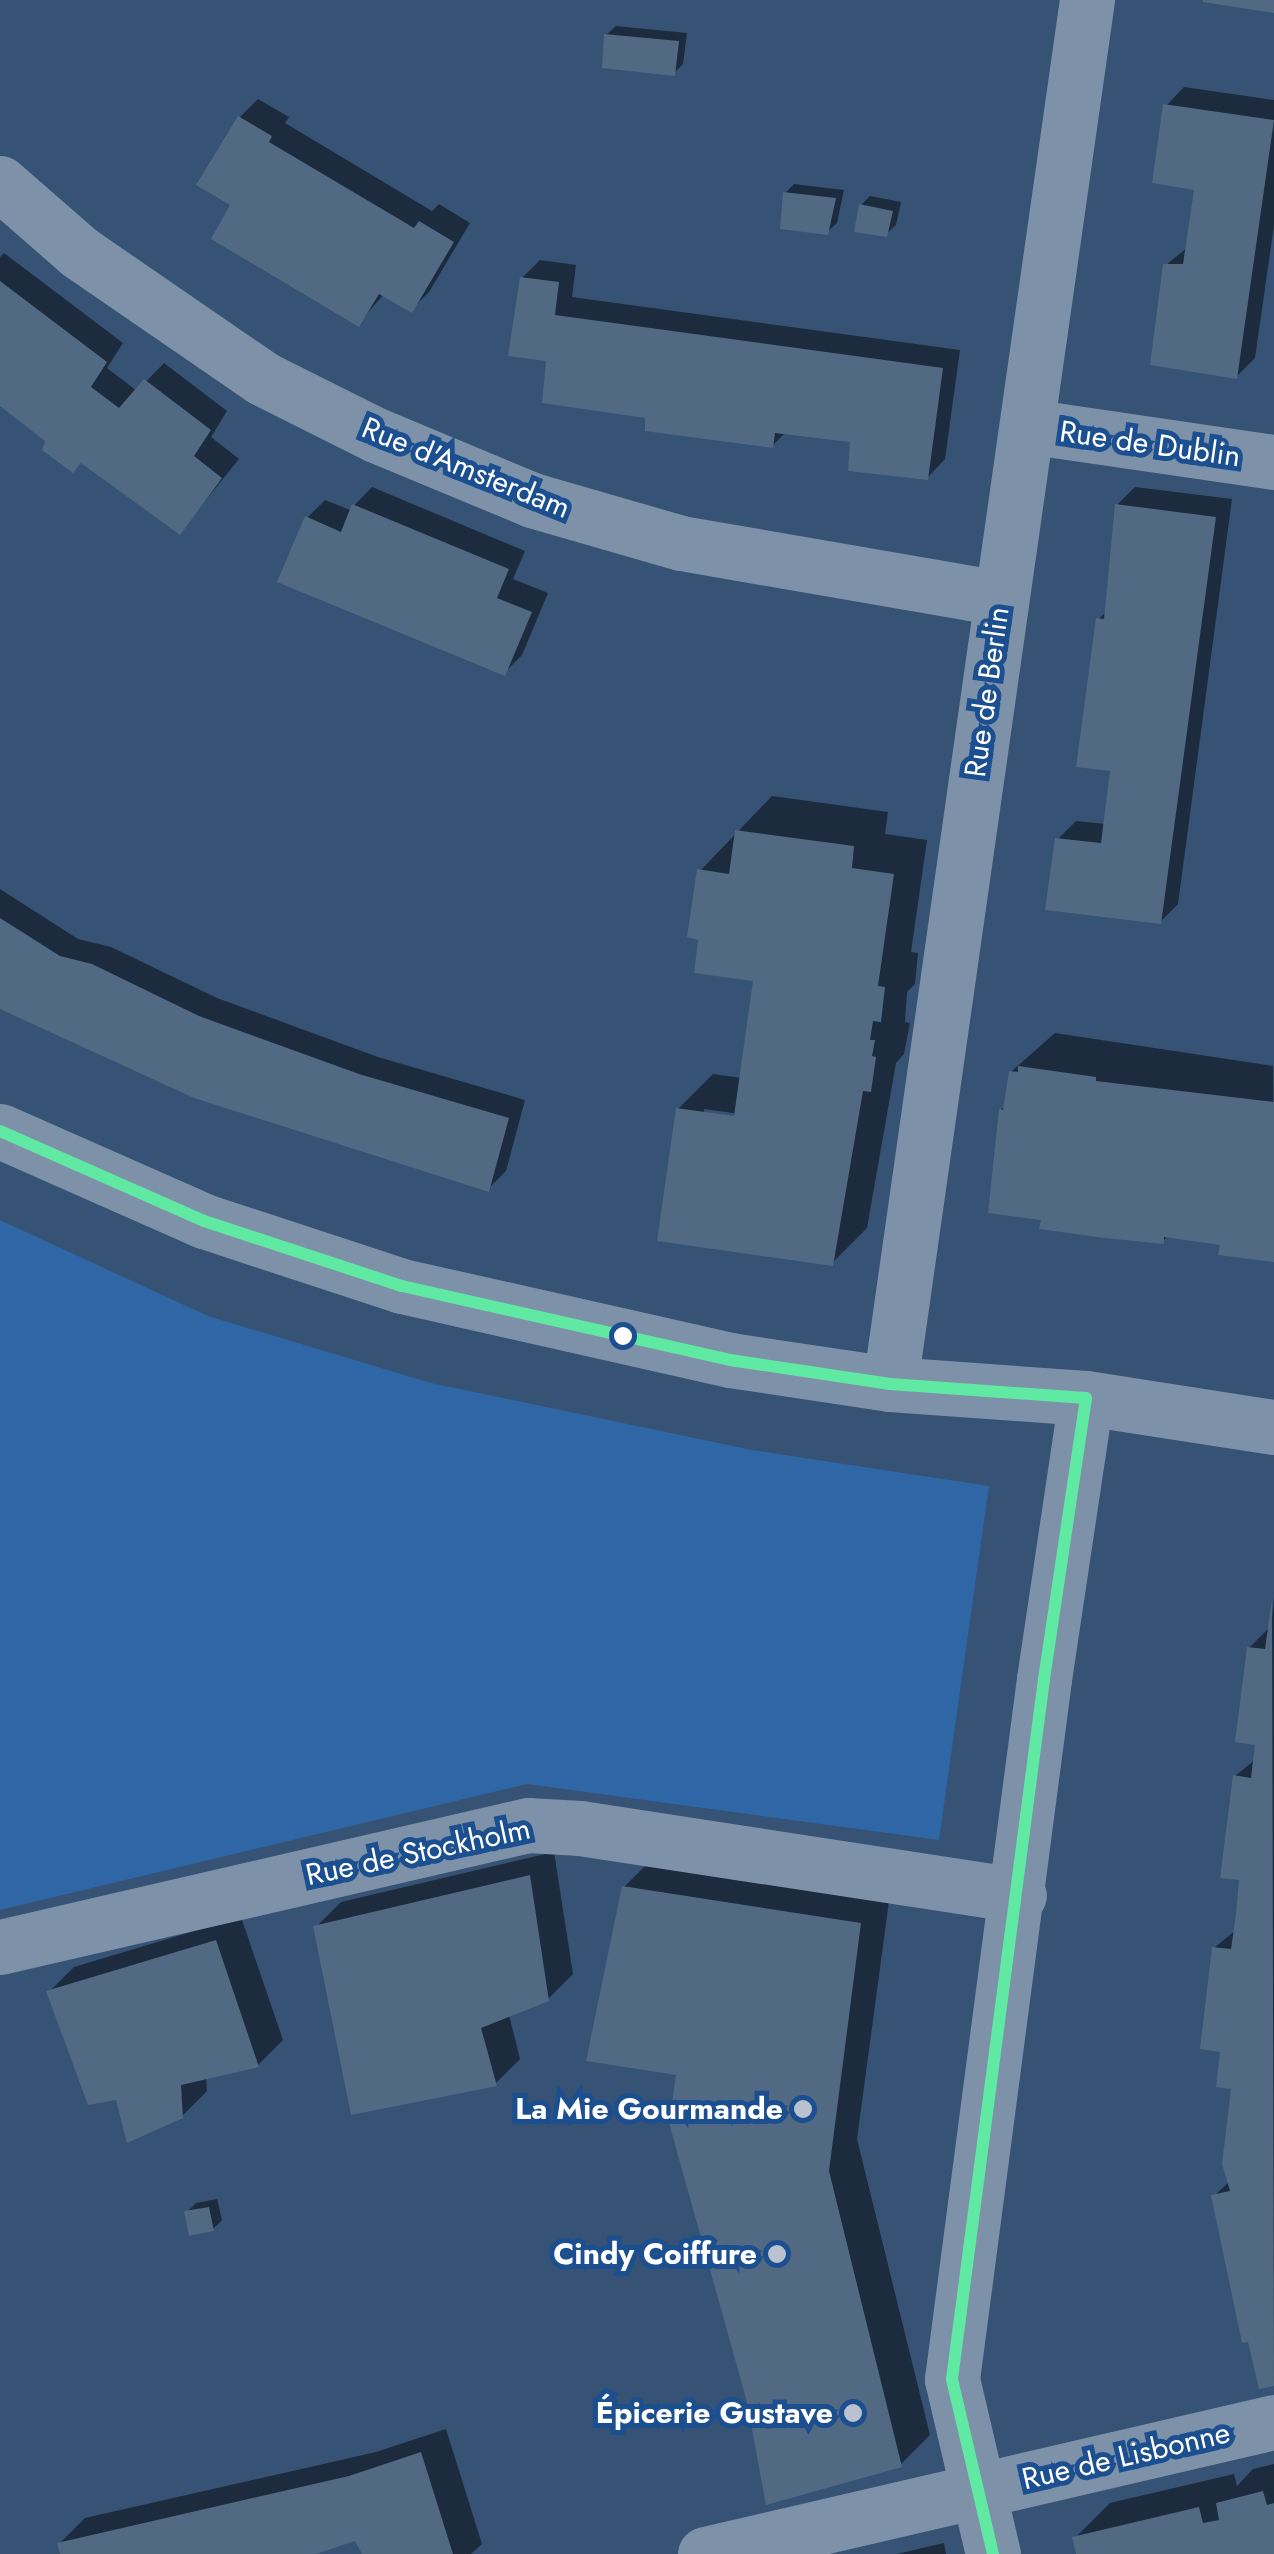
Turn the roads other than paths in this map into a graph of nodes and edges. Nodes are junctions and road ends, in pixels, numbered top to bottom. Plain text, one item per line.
1 (1087, 0) edge
2 (0, 183) edge
3 (1027, 426) junction
4 (1274, 462) edge
5 (1000, 598) junction
6 (0, 1131) edge
7 (890, 1384) junction
8 (1086, 1398) junction
9 (1274, 1427) edge
10 (1019, 1896) junction
11 (0, 1947) edge
12 (1274, 2422) edge
13 (978, 2490) junction
14 (705, 2554) edge
15 (993, 2554) edge

1 - 3 street, Rue de Berlin
2 - 5 street, Rue d'Amsterdam
3 - 4 street, Rue de Dublin
3 - 5 street, Rue de Berlin
5 - 7 street, Rue de Berlin
6 - 7 street
7 - 8 street
8 - 9 street
8 - 10 street
10 - 11 street, Rue de Stockholm
10 - 13 street
12 - 13 street, Rue de Lisbonne
13 - 14 street, Rue de Lisbonne
13 - 15 street

